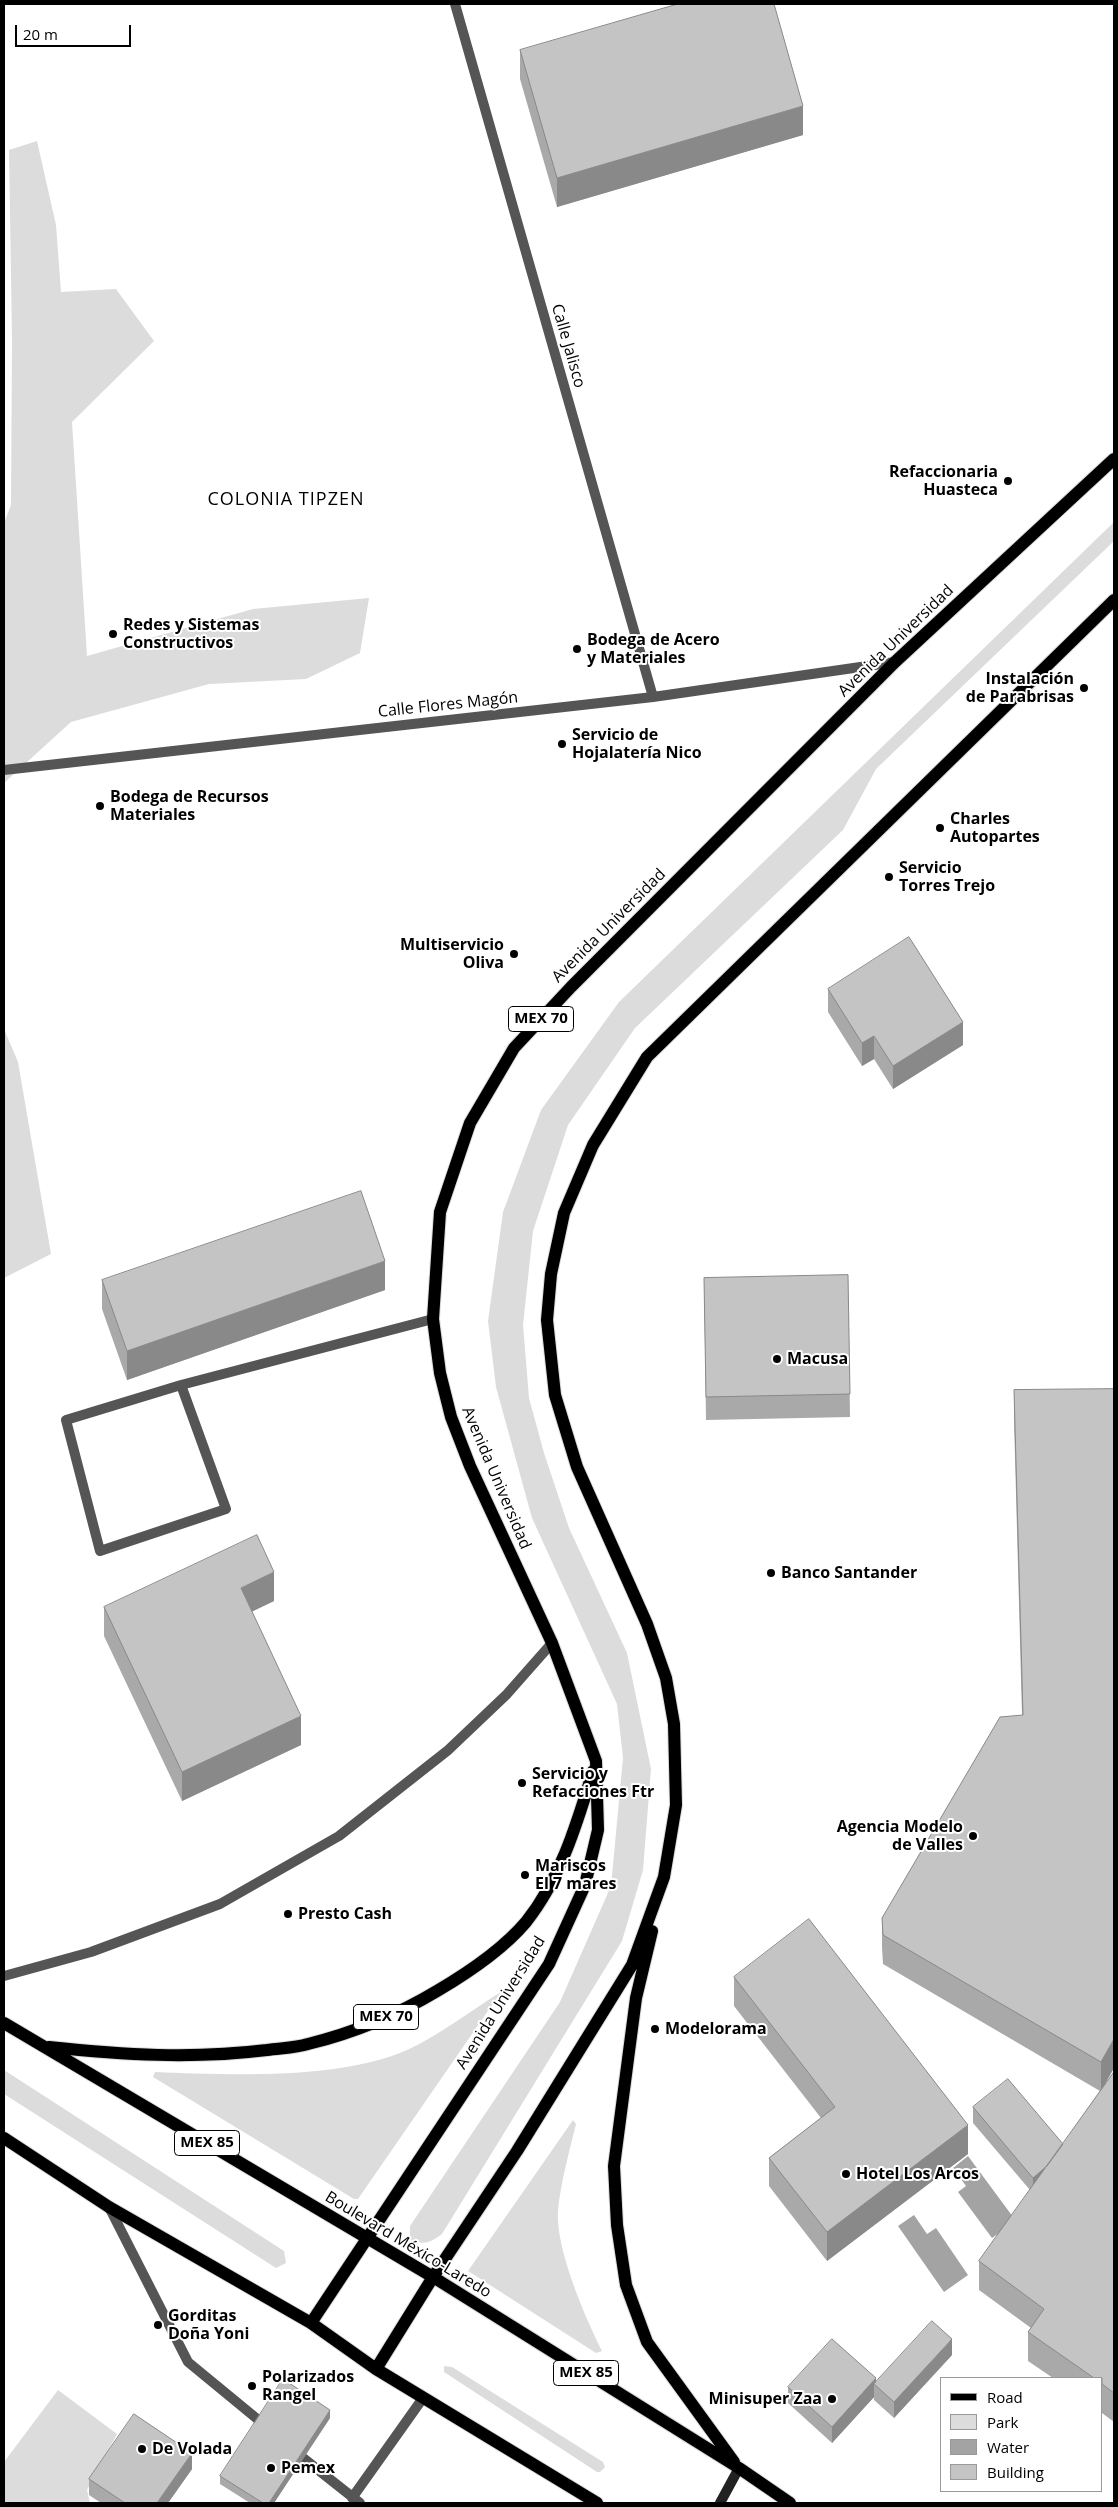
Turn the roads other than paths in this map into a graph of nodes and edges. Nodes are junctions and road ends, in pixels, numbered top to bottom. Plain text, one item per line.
1 (455, 4) edge
2 (1114, 459) edge
3 (1114, 600) edge
4 (895, 662) junction
5 (653, 697) junction
6 (4, 770) edge
7 (433, 1319) junction
8 (181, 1385) junction
9 (552, 1643) junction
10 (596, 1761) junction
11 (664, 1878) junction
12 (4, 1976) edge
13 (4, 2023) edge
14 (45, 2047) junction
15 (4, 2138) edge
16 (109, 2207) junction
17 (369, 2239) junction
18 (433, 2278) junction
19 (311, 2323) junction
20 (376, 2369) junction
21 (423, 2398) junction
22 (739, 2468) junction
23 (356, 2501) edge
24 (597, 2503) edge
25 (720, 2503) edge
26 (790, 2503) edge

1 - 5 street, Calle Jalisco
2 - 4 main road, Avenida Universidad / MEX 70
3 - 11 main road
4 - 5 street, Calle Flores Magón
4 - 7 main road, Avenida Universidad / MEX 70
5 - 6 street, Calle Flores Magón
7 - 8 street
7 - 9 main road, Avenida Universidad / MEX 70
8 - 8 street
9 - 10 main road, Avenida Universidad / MEX 70
9 - 12 street
10 - 14 main road, MEX 70
10 - 17 main road, Avenida Universidad / MEX 70
11 - 18 main road
11 - 22 main road
13 - 14 main road, Boulevard México-Laredo / MEX 85
14 - 17 main road, Boulevard México-Laredo / MEX 85
15 - 16 main road
16 - 19 main road
16 - 23 street
17 - 18 main road, Boulevard México-Laredo
17 - 19 main road, Avenida Universidad / MEX 70
18 - 20 main road
18 - 22 main road, Boulevard México-Laredo / MEX 85
19 - 20 main road
20 - 21 main road
21 - 23 street
21 - 24 main road
22 - 25 street
22 - 26 main road, Boulevard México-Laredo / MEX 85

